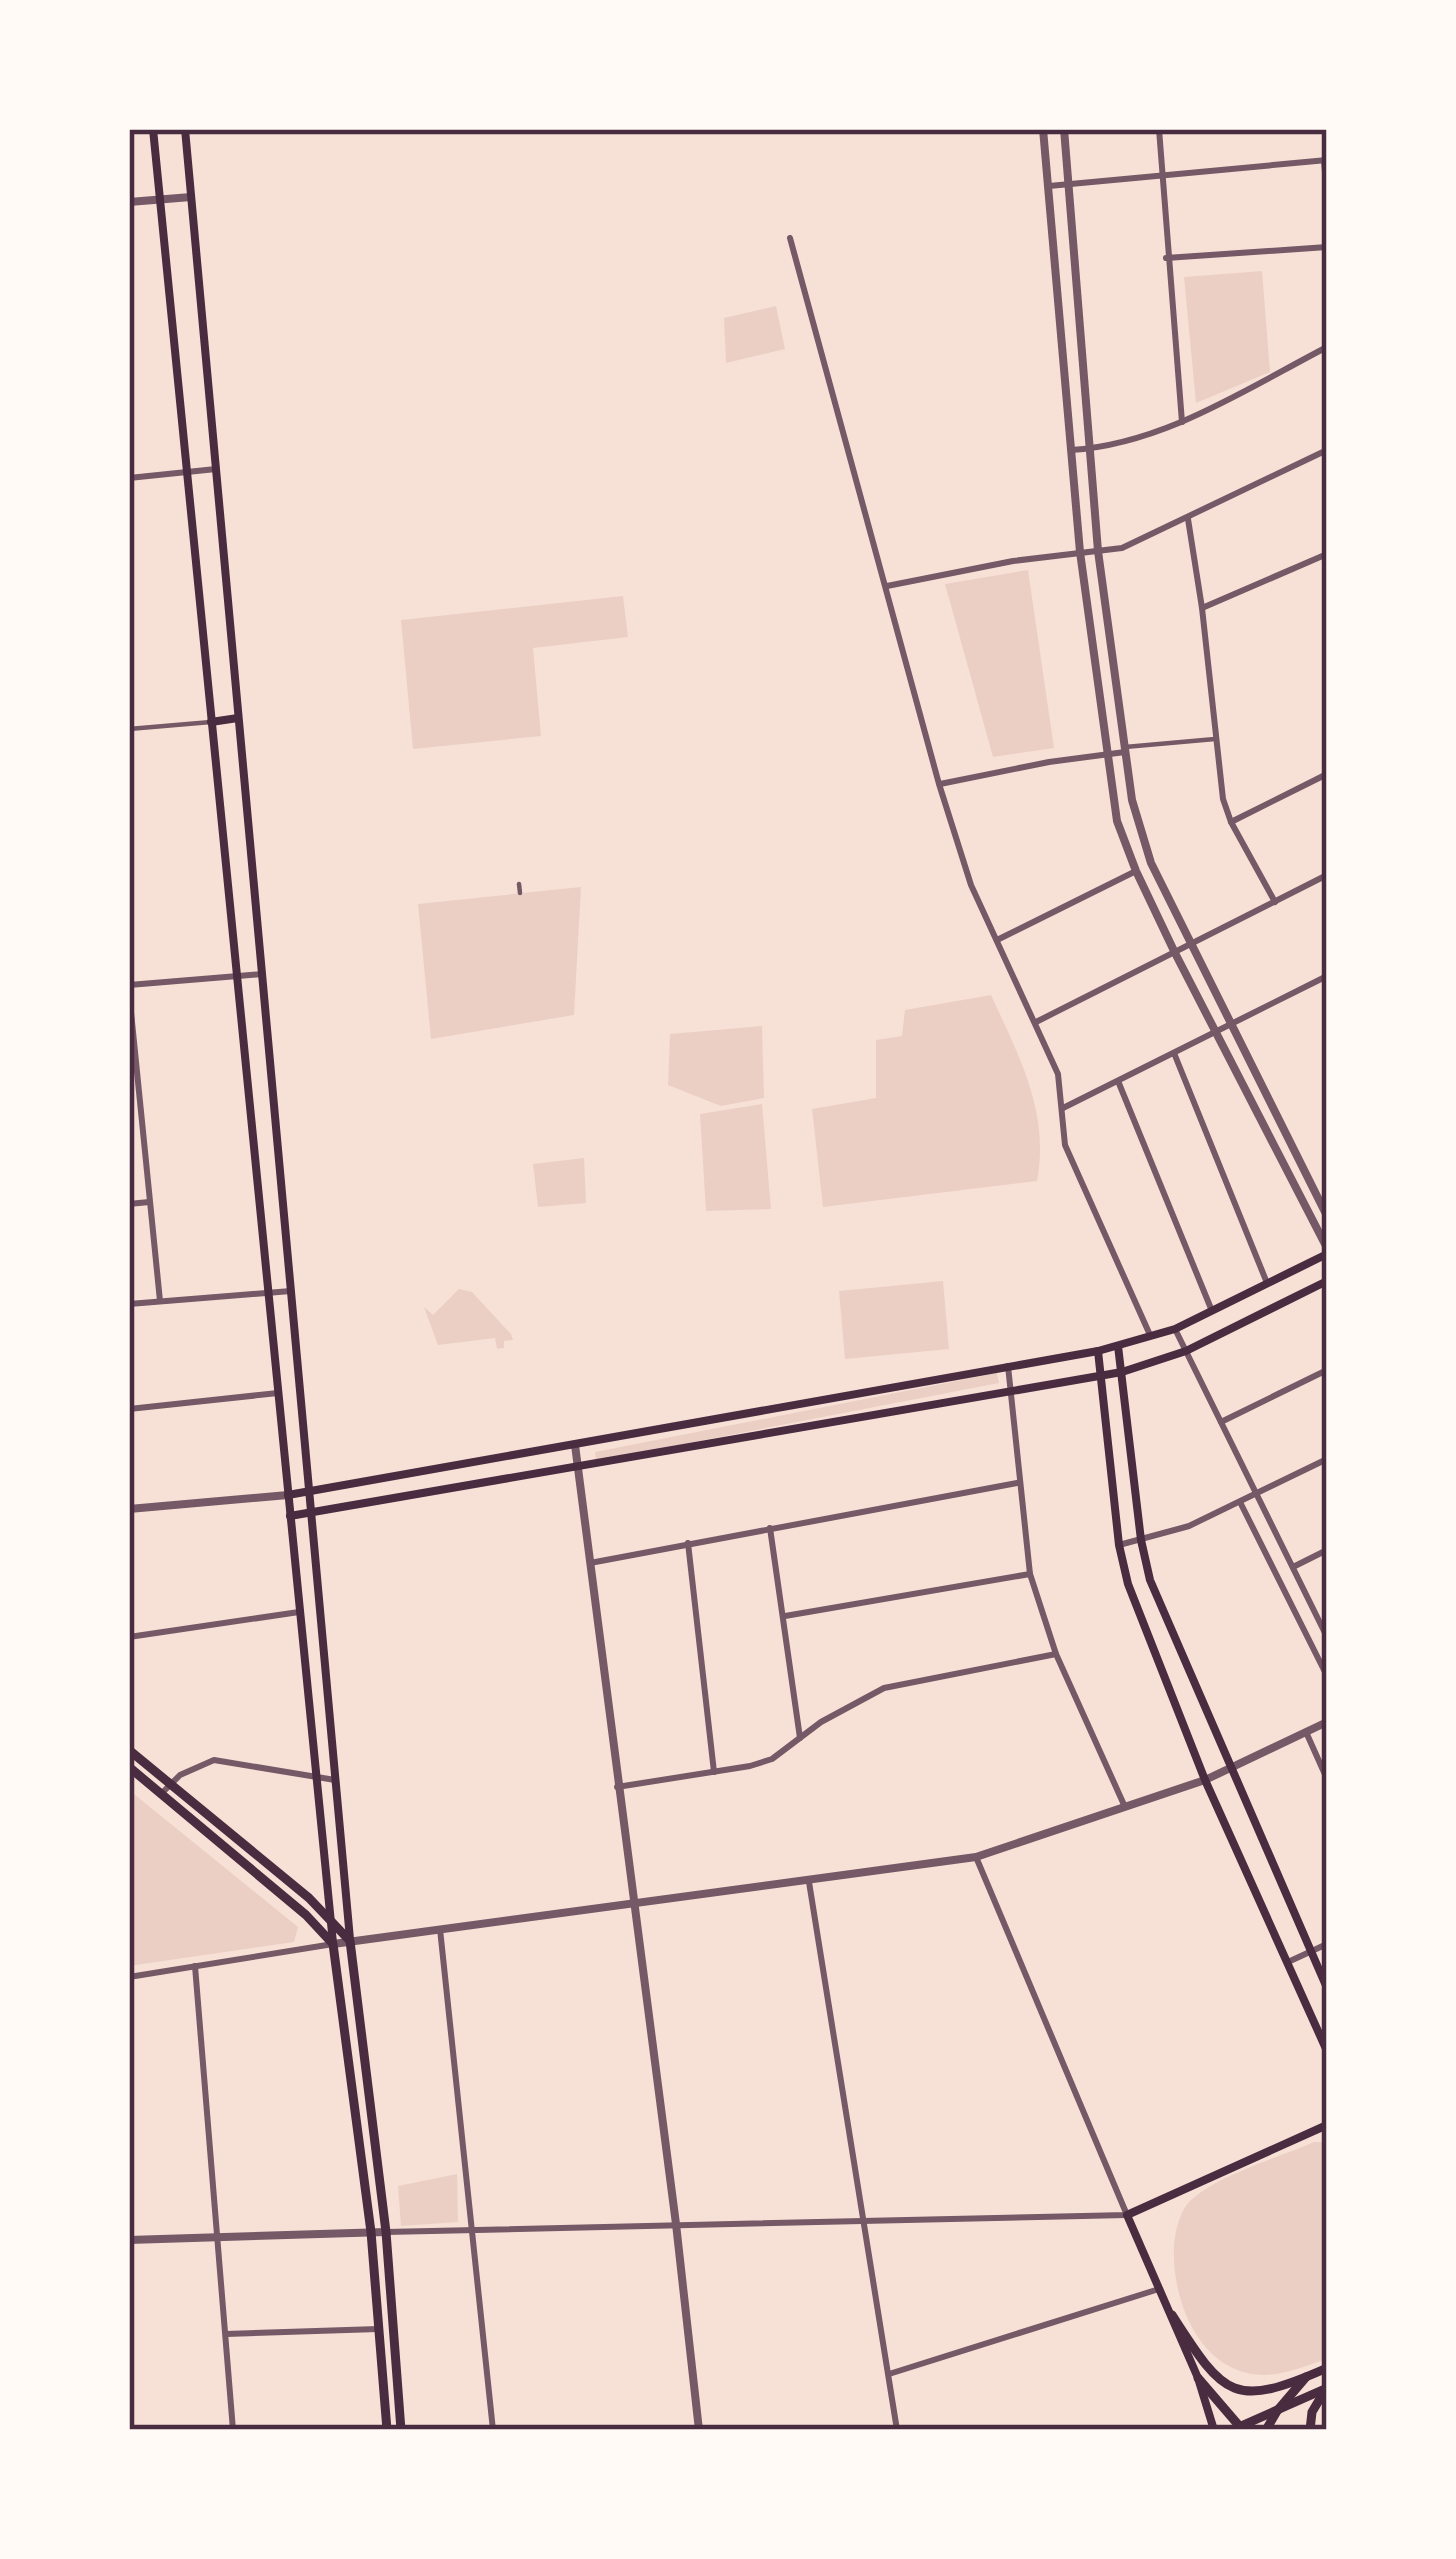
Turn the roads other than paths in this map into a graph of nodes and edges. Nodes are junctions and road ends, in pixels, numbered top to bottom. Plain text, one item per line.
1 (153, 129) edge
2 (185, 129) edge
3 (1043, 129) edge
4 (1064, 129) edge
5 (1159, 129) edge
6 (1325, 160) edge
7 (1162, 175) junction
8 (1070, 184) junction
9 (1049, 186) junction
10 (191, 196) junction
11 (1327, 198) edge
12 (160, 199) junction
13 (129, 202) edge
14 (790, 238) dead end
15 (1327, 247) edge
16 (1166, 259) junction
17 (1327, 347) edge
18 (1182, 422) junction
19 (1089, 449) junction
20 (1327, 450) edge
21 (1070, 451) junction
22 (216, 470) junction
23 (187, 472) junction
24 (129, 478) edge
25 (1188, 519) junction
26 (1098, 551) junction
27 (1080, 552) junction
28 (1327, 554) edge
29 (887, 586) junction
30 (1202, 608) junction
31 (238, 718) junction
32 (211, 722) junction
33 (129, 729) edge
34 (1215, 739) junction
35 (1125, 749) junction
36 (1105, 754) junction
37 (1327, 774) edge
38 (939, 784) junction
39 (1231, 822) junction
40 (1136, 871) junction
41 (1327, 875) edge
42 (519, 884) dead end
43 (520, 893) dead end
44 (1275, 902) junction
45 (997, 940) junction
46 (1192, 945) junction
47 (1175, 953) junction
48 (262, 974) junction
49 (236, 976) junction
50 (1327, 976) edge
51 (129, 988) edge
52 (1035, 1022) junction
53 (1232, 1024) junction
54 (1216, 1032) junction
55 (1174, 1053) junction
56 (1118, 1081) junction
57 (139, 1093) junction
58 (129, 1094) edge
59 (1272, 1102) junction
60 (1063, 1108) junction
61 (1256, 1108) junction
62 (150, 1202) junction
63 (129, 1204) edge
64 (1327, 1216) edge
65 (1327, 1251) edge
66 (1327, 1281) edge
67 (1268, 1284) junction
68 (291, 1291) junction
69 (268, 1293) junction
70 (160, 1301) junction
71 (129, 1304) edge
72 (1212, 1312) junction
73 (1175, 1329) junction
74 (1152, 1338) junction
75 (1118, 1346) junction
76 (1098, 1351) junction
77 (1186, 1351) junction
78 (1008, 1366) junction
79 (1327, 1370) edge
80 (1122, 1372) junction
81 (1102, 1376) junction
82 (1011, 1392) junction
83 (278, 1393) junction
84 (129, 1409) edge
85 (1221, 1422) junction
86 (575, 1445) junction
87 (1327, 1460) edge
88 (578, 1466) junction
89 (1018, 1483) junction
90 (309, 1491) junction
91 (1256, 1494) junction
92 (288, 1495) junction
93 (1240, 1502) junction
94 (129, 1509) edge
95 (311, 1513) junction
96 (290, 1516) junction
97 (770, 1528) junction
98 (1142, 1540) junction
99 (688, 1543) junction
100 (1119, 1544) junction
101 (1327, 1550) edge
102 (590, 1562) junction
103 (1293, 1567) junction
104 (1030, 1574) junction
105 (299, 1612) junction
106 (785, 1616) junction
107 (1326, 1635) edge
108 (129, 1636) edge
109 (1056, 1654) junction
110 (1327, 1676) edge
111 (1327, 1722) edge
112 (330, 1723) junction
113 (310, 1724) junction
114 (1306, 1732) junction
115 (800, 1738) junction
116 (129, 1750) edge
117 (129, 1767) edge
118 (1230, 1768) junction
119 (714, 1772) junction
120 (316, 1777) junction
121 (1327, 1779) edge
122 (335, 1780) junction
123 (1205, 1780) junction
124 (170, 1784) junction
125 (617, 1787) junction
126 (161, 1794) junction
127 (1125, 1808) junction
128 (976, 1857) junction
129 (809, 1882) junction
130 (635, 1904) junction
131 (331, 1918) junction
132 (440, 1929) junction
133 (350, 1941) junction
134 (333, 1944) junction
135 (1327, 1944) edge
136 (1311, 1952) junction
137 (1288, 1962) junction
138 (194, 1966) junction
139 (129, 1977) edge
140 (1327, 1988) edge
141 (1327, 2051) edge
142 (1327, 2125) edge
143 (1127, 2215) junction
144 (864, 2219) junction
145 (676, 2224) junction
146 (472, 2230) junction
147 (371, 2232) junction
148 (386, 2232) junction
149 (215, 2237) junction
150 (129, 2240) edge
151 (1160, 2289) junction
152 (1172, 2315) junction
153 (380, 2329) junction
154 (226, 2334) junction
155 (1327, 2368) edge
156 (889, 2374) junction
157 (1307, 2377) junction
158 (1198, 2378) junction
159 (1326, 2389) edge
160 (233, 2430) edge
161 (387, 2430) edge
162 (401, 2430) edge
163 (493, 2430) edge
164 (699, 2430) edge
165 (897, 2430) edge
166 (1214, 2430) edge
167 (1232, 2430) edge
168 (1243, 2430) edge
169 (1266, 2430) edge
170 (1310, 2430) edge

1 - 12 main road
2 - 10 main road
3 - 9 street
4 - 8 street
5 - 7 street
6 - 7 street
6 - 11 street
7 - 8 street
7 - 16 street
8 - 9 street
8 - 19 street
9 - 21 street
10 - 12 street
10 - 22 main road
12 - 13 street
12 - 23 main road
14 - 29 street
15 - 16 street
16 - 18 street
17 - 18 street
18 - 19 street
19 - 21 street
19 - 26 street
20 - 25 street
21 - 27 street
22 - 23 street
22 - 31 main road
23 - 24 street
23 - 32 main road
25 - 26 street
25 - 30 street
26 - 27 street
26 - 35 street
27 - 29 street
27 - 36 street
28 - 30 street
29 - 38 street
30 - 34 street
31 - 32 main road
31 - 48 main road
32 - 33 street
32 - 49 main road
34 - 35 street
34 - 39 street
35 - 36 street
35 - 46 street
36 - 38 street
36 - 40 street
37 - 39 street
38 - 45 street
39 - 44 street
40 - 45 street
40 - 47 street
41 - 44 street
42 - 43 street
44 - 46 street
45 - 52 street
46 - 47 street
46 - 53 street
47 - 52 street
47 - 54 street
48 - 49 street
48 - 68 main road
49 - 51 street
49 - 69 main road
50 - 53 street
51 - 57 street
52 - 60 street
53 - 54 street
53 - 59 street
54 - 55 street
54 - 61 street
55 - 56 street
55 - 67 street
56 - 60 street
56 - 72 street
57 - 58 street
57 - 62 street
59 - 61 street
59 - 64 street
60 - 74 street
61 - 65 street
62 - 63 street
62 - 70 street
65 - 67 main road
66 - 77 main road
67 - 72 main road
68 - 69 street
68 - 90 main road
69 - 70 street
69 - 83 main road
70 - 71 street
72 - 73 main road
73 - 74 main road
73 - 77 street
74 - 75 main road
75 - 76 main road
75 - 80 main road
76 - 78 main road
76 - 81 main road
77 - 80 main road
77 - 85 street
78 - 82 street
78 - 86 main road
79 - 85 street
80 - 81 main road
80 - 98 main road
81 - 82 main road
81 - 100 main road
82 - 88 main road
82 - 89 street
83 - 84 street
83 - 92 main road
85 - 91 street
86 - 88 street
86 - 90 main road
87 - 91 street
88 - 95 main road
88 - 102 street
89 - 97 street
89 - 104 street
90 - 92 main road
90 - 95 main road
91 - 93 street
91 - 103 street
92 - 94 street
92 - 96 main road
93 - 98 street
93 - 110 street
95 - 96 main road
95 - 112 main road
96 - 105 main road
97 - 99 street
97 - 106 street
98 - 100 street
98 - 118 main road
99 - 102 street
99 - 119 street
100 - 123 main road
101 - 103 street
102 - 125 street
103 - 107 street
104 - 106 street
104 - 109 street
105 - 108 street
105 - 113 main road
106 - 115 street
109 - 115 street
109 - 127 street
111 - 114 street
112 - 113 main road
112 - 122 main road
113 - 120 main road
114 - 118 street
114 - 121 street
115 - 119 street
116 - 124 main road
117 - 126 main road
118 - 123 street
118 - 136 main road
119 - 125 street
120 - 122 street
120 - 124 street
120 - 131 main road
122 - 133 main road
123 - 127 street
123 - 137 main road
124 - 126 street
124 - 131 main road
125 - 130 street
126 - 134 main road
127 - 128 street
128 - 129 street
128 - 143 street
129 - 130 street
129 - 144 street
130 - 132 street
130 - 145 street
131 - 133 main road
131 - 134 main road
132 - 133 street
132 - 146 street
133 - 134 street
133 - 148 main road
134 - 138 street
134 - 147 main road
135 - 136 street
136 - 137 street
136 - 140 main road
137 - 141 main road
138 - 139 street
138 - 149 street
142 - 143 main road
143 - 144 street
143 - 151 main road
144 - 145 street
144 - 156 street
145 - 146 street
145 - 164 street
146 - 148 street
146 - 163 street
147 - 148 street
147 - 149 street
147 - 153 main road
148 - 162 main road
149 - 150 street
149 - 154 street
151 - 152 main road
151 - 156 street
152 - 157 main road
152 - 158 main road
153 - 154 street
153 - 161 main road
154 - 160 street
155 - 157 main road
156 - 165 street
157 - 169 main road
158 - 166 main road
158 - 168 main road
159 - 167 main road
159 - 170 main road

